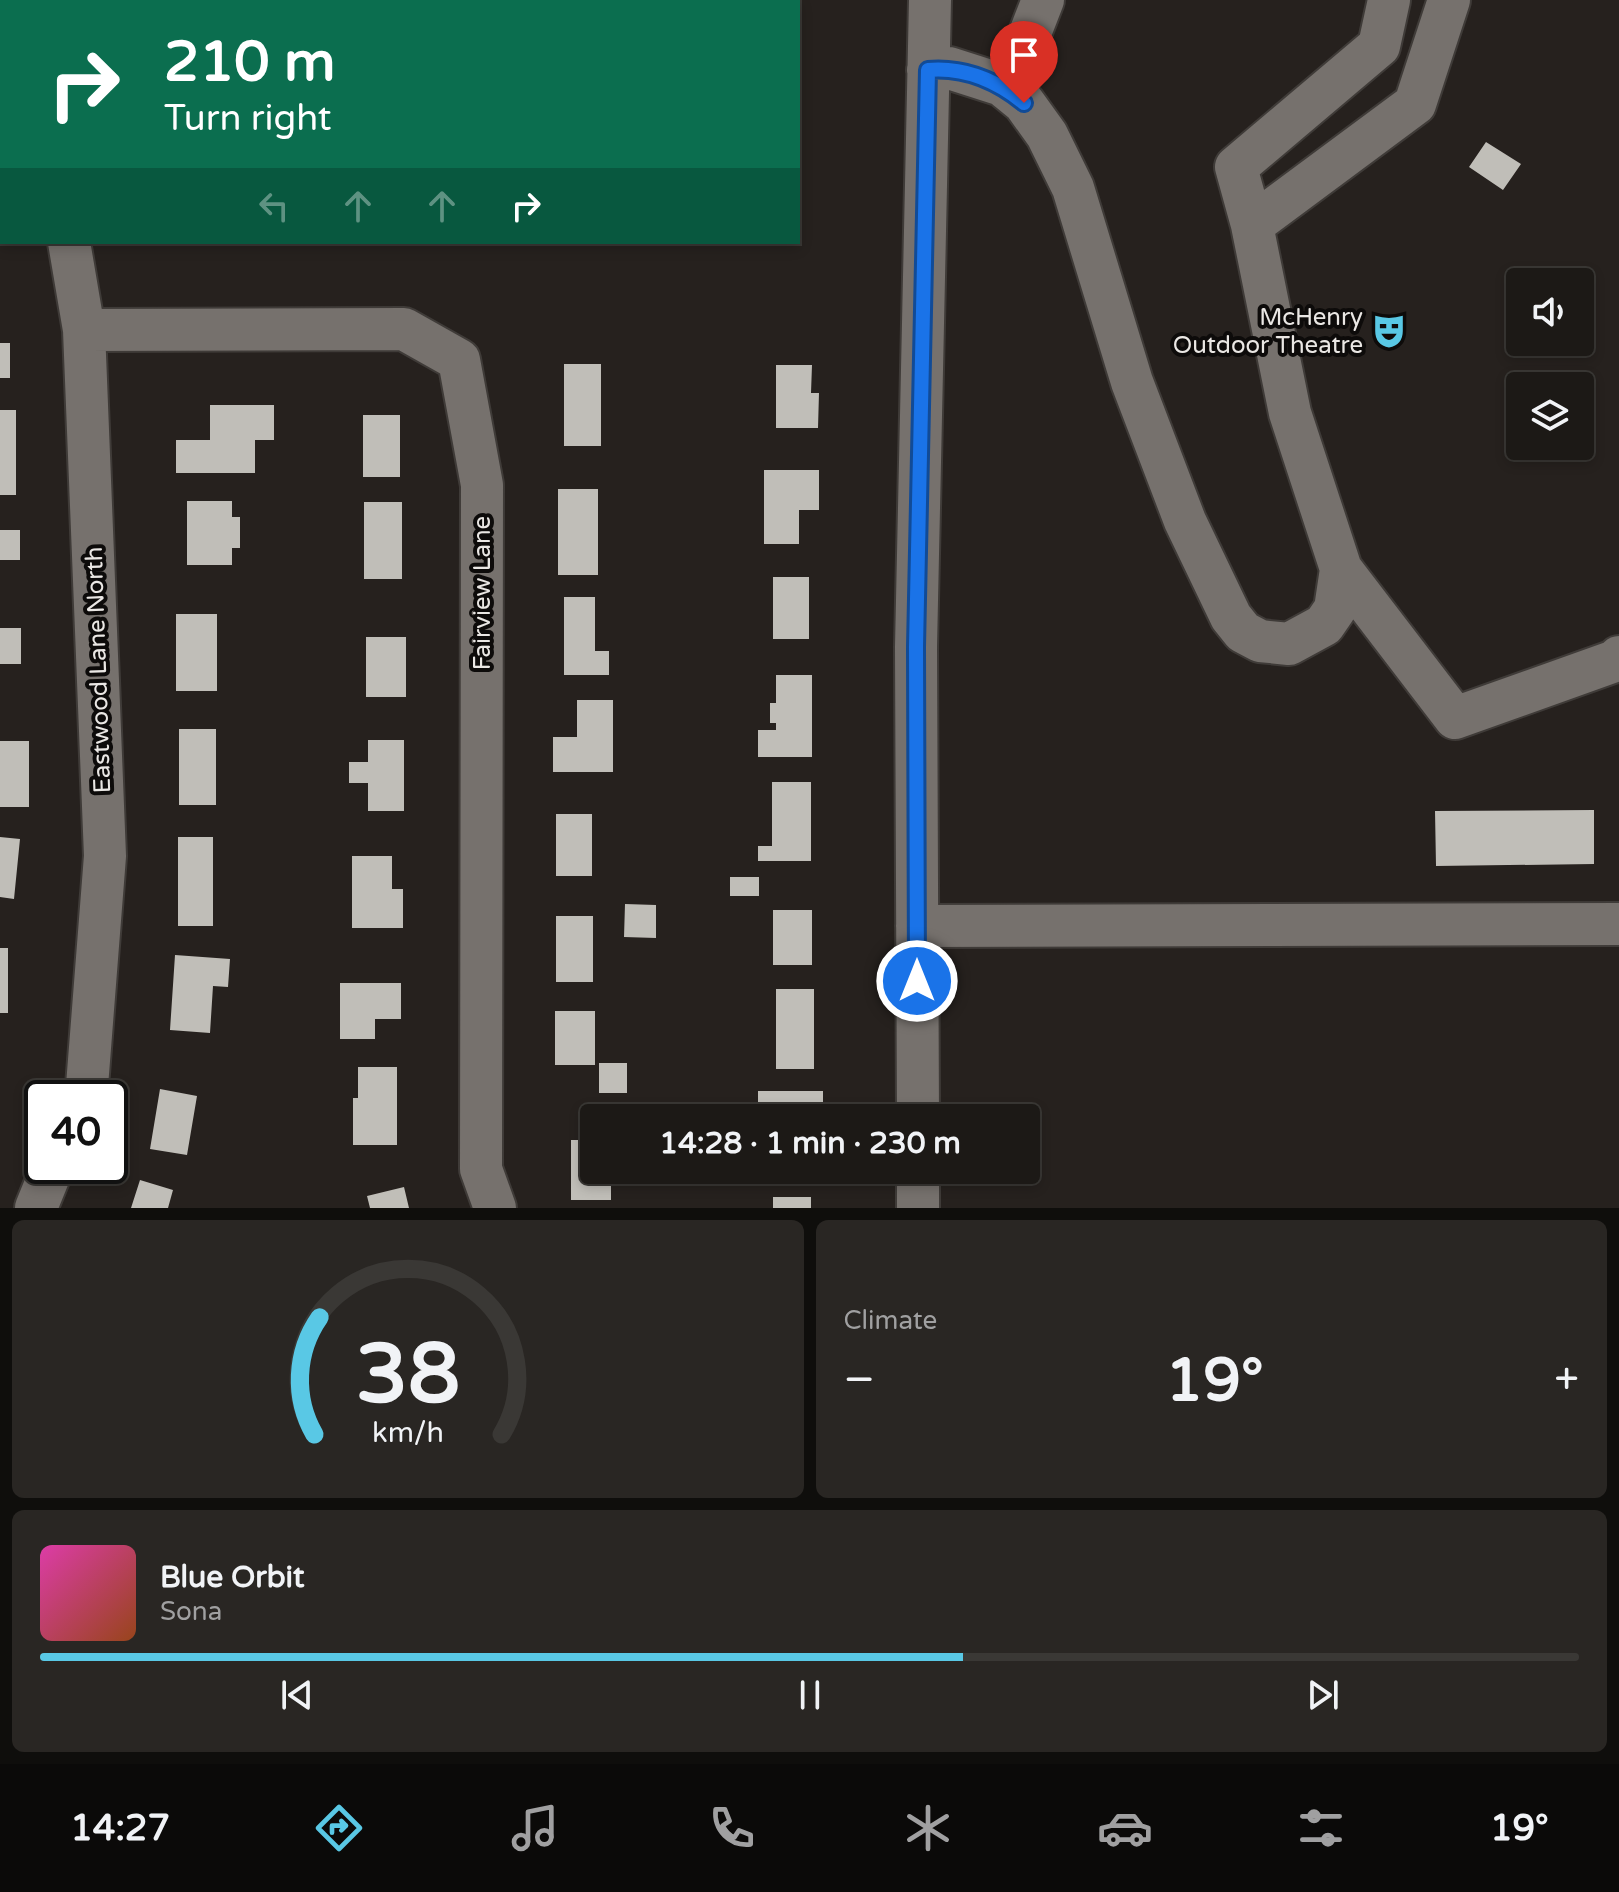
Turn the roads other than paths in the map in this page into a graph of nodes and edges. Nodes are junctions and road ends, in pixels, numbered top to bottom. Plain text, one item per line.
1 (930, 0) edge
2 (1043, 0) edge
3 (1389, 0) edge
4 (1449, 0) edge
5 (928, 70) junction
6 (1008, 90) junction
7 (1252, 225) junction
8 (69, 244) edge
9 (84, 330) junction
10 (1341, 569) junction
11 (1619, 657) edge
12 (1619, 924) edge
13 (917, 926) junction
14 (87, 1080) edge
15 (918, 1104) edge
16 (46, 1184) edge
17 (918, 1184) edge
18 (36, 1208) edge
19 (495, 1208) edge
20 (918, 1208) edge

1 - 5 street
2 - 6 street
3 - 7 street
4 - 7 street
5 - 6 street
5 - 13 street
6 - 10 street
7 - 10 street
8 - 9 street, Eastwood Lane North
9 - 14 street, Eastwood Lane North
9 - 19 street, Fairview Lane
10 - 11 street
12 - 13 street
13 - 15 street
16 - 18 street
17 - 20 street

